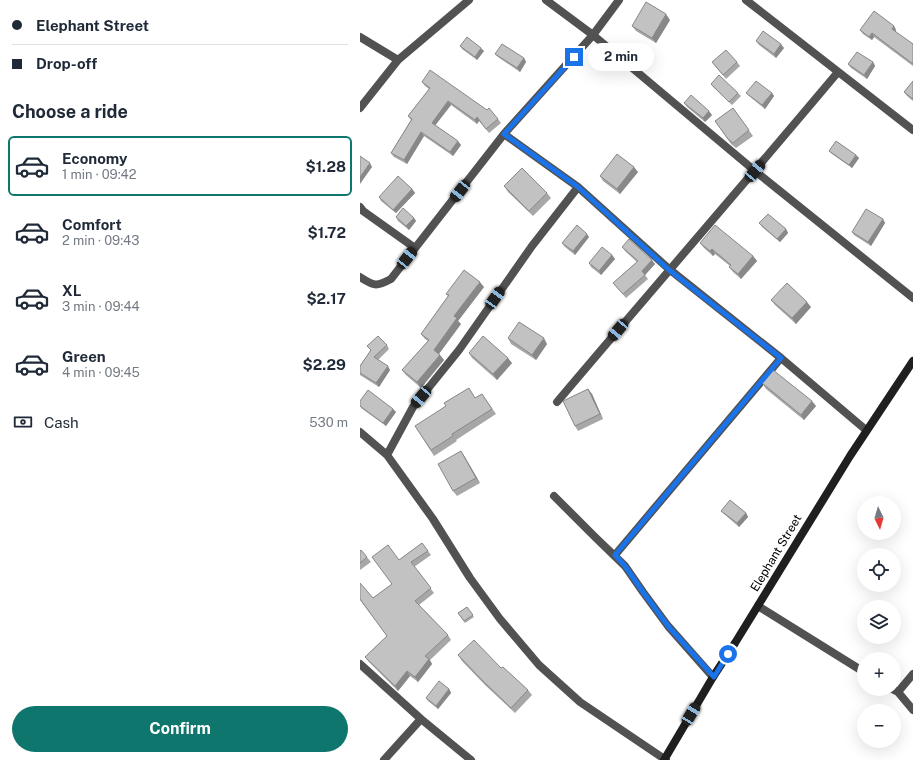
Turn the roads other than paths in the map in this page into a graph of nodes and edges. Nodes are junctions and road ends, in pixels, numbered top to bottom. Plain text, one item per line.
1 (469, 0) edge
2 (546, 0) edge
3 (619, 0) edge
4 (746, 0) edge
5 (593, 35) junction
6 (360, 37) edge
7 (398, 60) junction
8 (838, 72) junction
9 (360, 108) edge
10 (913, 130) edge
11 (504, 134) junction
12 (755, 171) junction
13 (578, 187) junction
14 (360, 207) edge
15 (415, 248) junction
16 (668, 269) junction
17 (360, 276) edge
18 (913, 298) edge
19 (781, 358) junction
20 (913, 361) edge
21 (557, 402) dead end
22 (866, 430) junction
23 (360, 432) edge
24 (387, 455) junction
25 (554, 496) dead end
26 (615, 555) junction
27 (758, 606) junction
28 (360, 664) edge
29 (857, 668) edge
30 (913, 674) edge
31 (714, 677) junction
32 (901, 685) edge
33 (900, 696) edge
34 (913, 710) edge
35 (421, 719) junction
36 (665, 759) edge
37 (384, 760) edge
38 (471, 760) edge

1 - 7 street
2 - 5 street
3 - 5 street
4 - 8 street
5 - 11 street
5 - 12 street
6 - 7 street
7 - 9 street
8 - 10 street
8 - 12 street
11 - 13 street
11 - 15 street
12 - 16 street
12 - 18 street
13 - 16 street
13 - 24 street
14 - 15 street
15 - 17 street
16 - 19 street
16 - 21 street
19 - 22 street
19 - 26 street
20 - 22 main road, Elephant Street
22 - 27 main road, Elephant Street
23 - 24 street
24 - 36 street
25 - 26 street
26 - 31 street
27 - 29 street
27 - 31 main road, Elephant Street
28 - 35 street
30 - 32 street
31 - 36 main road, Elephant Street
33 - 34 street
35 - 37 street
35 - 38 street

